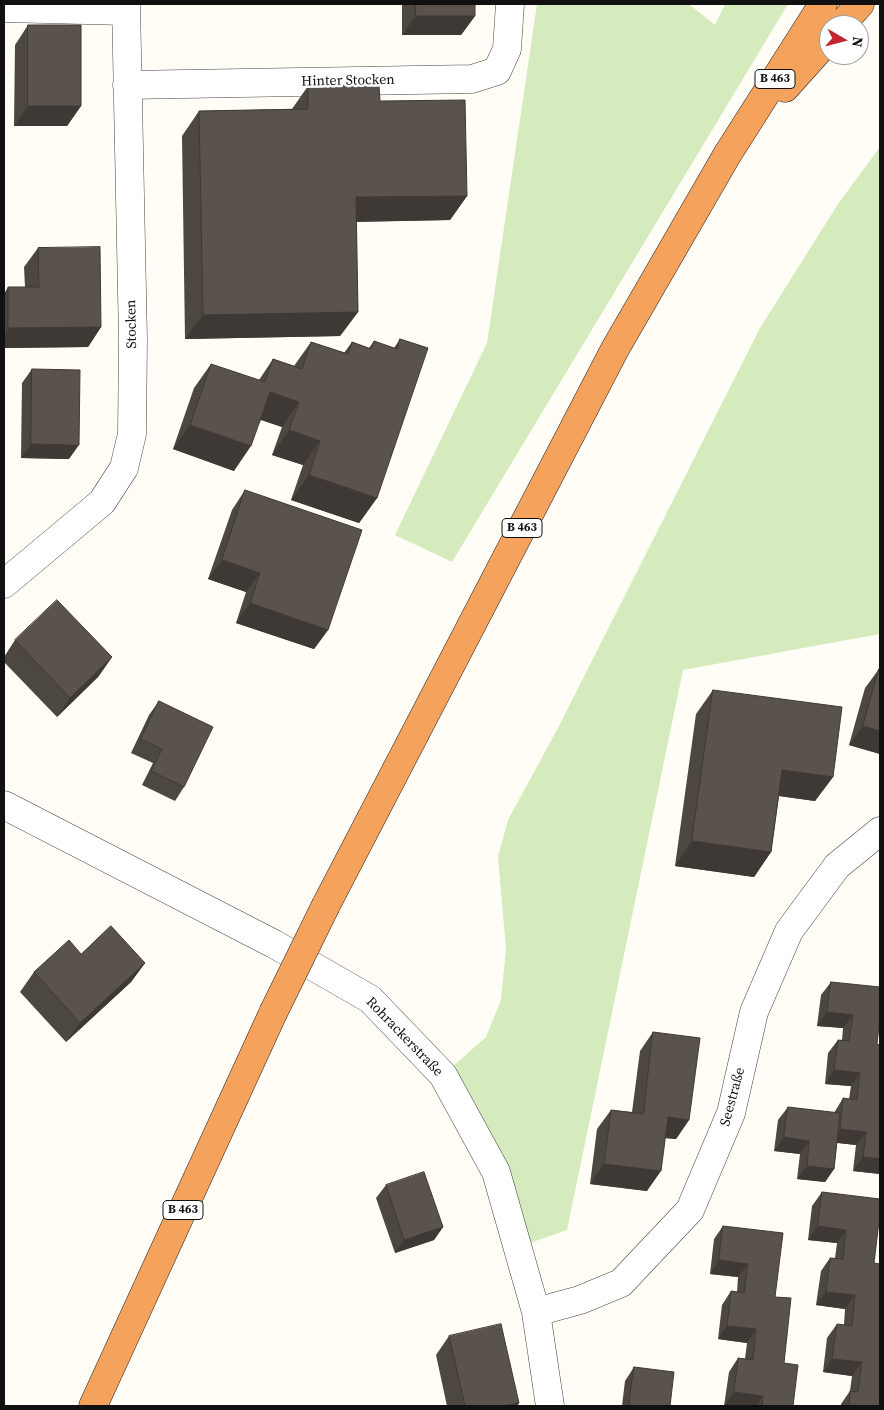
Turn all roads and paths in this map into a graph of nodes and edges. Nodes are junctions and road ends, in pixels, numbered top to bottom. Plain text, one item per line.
1 (510, 4) edge
2 (823, 4) edge
3 (860, 4) edge
4 (126, 7) edge
5 (4, 8) edge
6 (850, 15) edge
7 (819, 50) edge
8 (127, 85) junction
9 (727, 155) junction
10 (4, 584) edge
11 (4, 805) edge
12 (880, 831) edge
13 (536, 1312) junction
14 (93, 1406) edge
15 (550, 1406) edge

1 - 8 street, Hinter Stocken
2 - 9 highway, B 463
3 - 6 highway
4 - 5 street, Stocken
4 - 8 street, Stocken
7 - 9 highway, B 463
8 - 10 street, Stocken
9 - 14 highway, B 463, bridge
11 - 13 street, Rohrackerstraße
12 - 13 street, Seestraße
13 - 15 street, Rohrackerstraße

